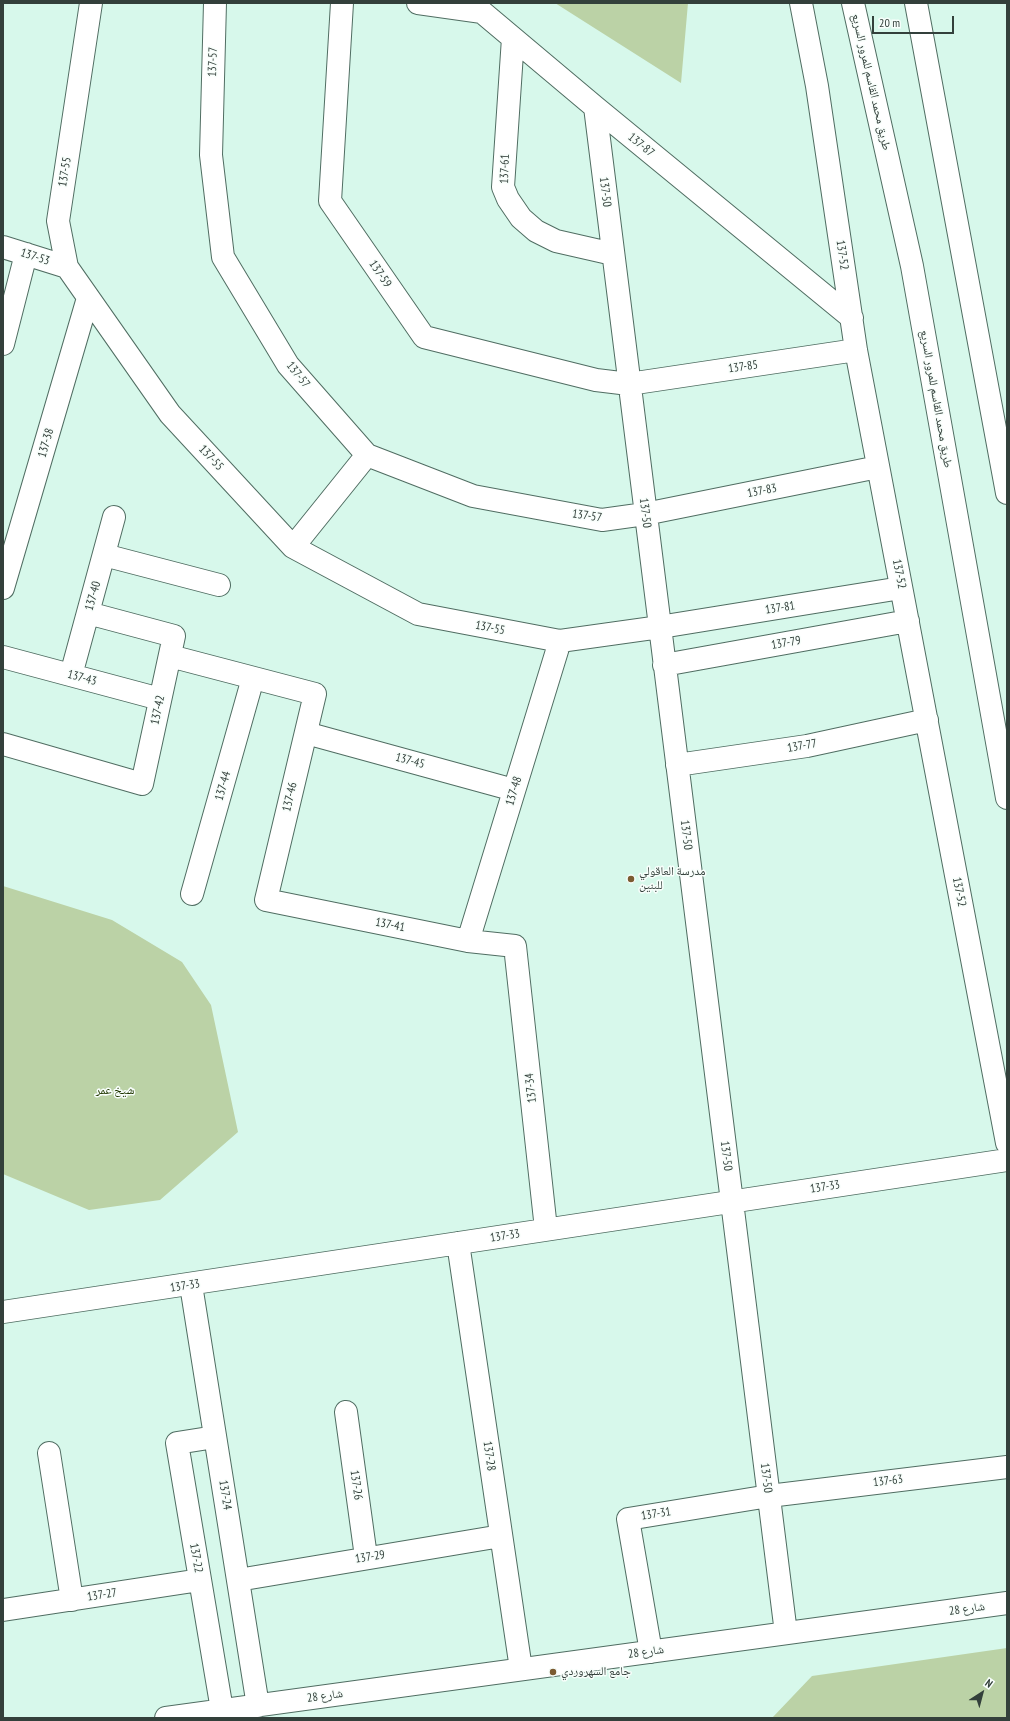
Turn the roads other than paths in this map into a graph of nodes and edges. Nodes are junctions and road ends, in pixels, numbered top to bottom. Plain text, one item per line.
1 (91, 3) edge
2 (215, 3) edge
3 (342, 3) edge
4 (418, 3) edge
5 (801, 3) edge
6 (853, 3) edge
7 (916, 3) edge
8 (513, 38) junction
9 (595, 107) junction
10 (3, 247) edge
11 (26, 254) junction
12 (613, 254) junction
13 (67, 267) junction
14 (88, 298) junction
15 (852, 318) junction
16 (3, 344) edge
17 (856, 350) junction
18 (629, 384) junction
19 (367, 455) junction
20 (878, 467) junction
21 (1007, 493) edge
22 (645, 514) junction
23 (114, 517) dead end
24 (293, 547) junction
25 (104, 555) junction
26 (4, 578) edge
27 (219, 585) dead end
28 (901, 588) junction
29 (88, 613) junction
30 (908, 622) junction
31 (660, 627) junction
32 (560, 641) junction
33 (172, 646) junction
34 (3, 657) edge
35 (664, 665) junction
36 (71, 675) junction
37 (253, 678) junction
38 (160, 699) junction
39 (926, 720) junction
40 (306, 733) junction
41 (3, 744) edge
42 (677, 766) junction
43 (514, 790) junction
44 (1007, 798) edge
45 (192, 894) dead end
46 (266, 900) joint
47 (468, 941) junction
48 (515, 946) joint
49 (1007, 1143) edge
50 (1007, 1160) edge
51 (732, 1201) junction
52 (546, 1229) junction
53 (458, 1243) junction
54 (191, 1285) junction
55 (3, 1312) edge
56 (346, 1412) dead end
57 (216, 1437) junction
58 (49, 1453) dead end
59 (1007, 1467) edge
60 (769, 1496) junction
61 (501, 1536) junction
62 (366, 1557) junction
63 (200, 1580) junction
64 (238, 1580) junction
65 (72, 1600) junction
66 (1007, 1603) edge
67 (3, 1610) edge
68 (786, 1634) junction
69 (651, 1652) junction
70 (521, 1669) junction
71 (258, 1706) junction
72 (222, 1710) junction
73 (166, 1718) edge

1 - 13 main road, 137-55
2 - 19 main road, 137-57
3 - 18 main road, 137-59
4 - 8 main road, 137-87
5 - 15 main road, 137-52
6 - 44 main road, طريق محمد القاسم للمرور السريع
7 - 21 main road
8 - 9 main road, 137-87
8 - 12 main road, 137-61
9 - 12 main road, 137-50
9 - 15 main road, 137-87
10 - 11 main road, 137-53
11 - 13 main road, 137-53
11 - 16 main road
12 - 18 main road, 137-50
13 - 14 main road, 137-55
14 - 24 main road, 137-55
14 - 26 main road, 137-38
15 - 17 main road, 137-52
17 - 18 main road, 137-85
17 - 20 main road, 137-52
18 - 22 main road, 137-50
19 - 22 main road, 137-57
19 - 24 main road
20 - 22 main road, 137-83
20 - 28 main road, 137-52
22 - 31 main road, 137-50
23 - 25 main road, 137-40
24 - 32 main road, 137-55
25 - 27 main road
25 - 29 main road, 137-40
28 - 30 main road, 137-52
28 - 31 main road, 137-81
29 - 33 main road
29 - 36 main road, 137-40
30 - 35 main road, 137-79
30 - 39 main road, 137-52
31 - 32 main road, 137-55
31 - 35 main road, 137-50
32 - 43 main road, 137-48
33 - 37 main road
33 - 38 main road, 137-42
34 - 36 main road, 137-43
35 - 42 main road, 137-50
36 - 38 main road, 137-43
37 - 40 main road, 137-46
37 - 45 main road, 137-44
38 - 41 main road, 137-42
39 - 42 main road, 137-77
39 - 49 main road, 137-52
40 - 43 main road, 137-45
40 - 46 main road, 137-46
42 - 51 main road, 137-50
43 - 47 main road, 137-48
46 - 47 main road, 137-41
47 - 48 main road, 137-41
48 - 52 main road, 137-34
50 - 51 main road, 137-33
51 - 52 main road, 137-33
51 - 60 main road, 137-50
52 - 53 main road, 137-33
53 - 54 main road, 137-33
53 - 61 main road, 137-28
54 - 55 main road, 137-33
54 - 57 main road, 137-24
56 - 62 main road, 137-26
57 - 63 main road, 137-22
57 - 64 main road, 137-24
58 - 65 main road
59 - 60 main road, 137-63
60 - 68 main road, 137-50
60 - 69 main road, 137-31
61 - 62 main road, 137-29
61 - 70 main road, 137-28
62 - 64 main road, 137-29
63 - 65 main road, 137-27
63 - 72 main road, 137-22
64 - 71 main road, 137-24
65 - 67 main road, 137-27
66 - 68 main road, شارع 28
68 - 69 main road, شارع 28
69 - 70 main road, شارع 28
70 - 71 main road, شارع 28
71 - 72 main road, شارع 28
72 - 73 main road, شارع 28

